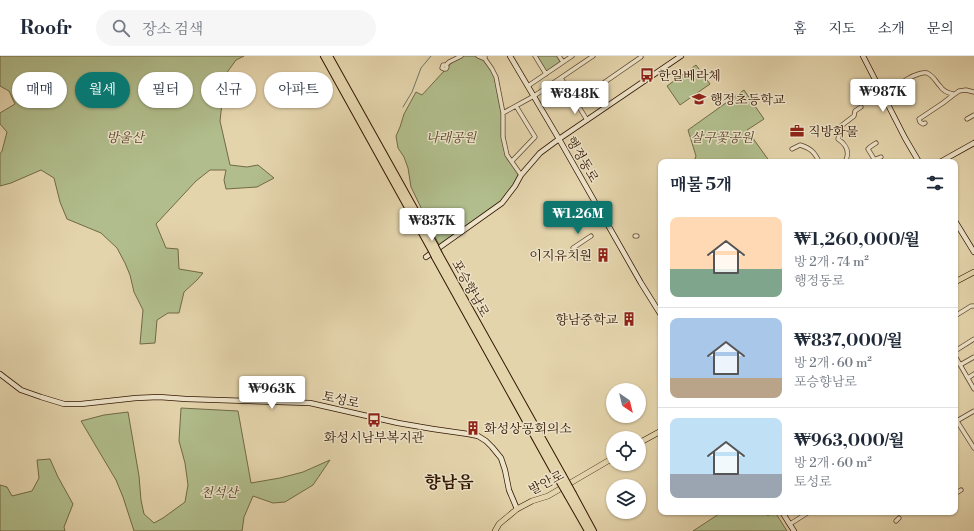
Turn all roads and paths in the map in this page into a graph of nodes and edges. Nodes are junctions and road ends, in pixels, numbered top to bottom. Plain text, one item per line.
1 (324, 56) edge
2 (330, 56) edge
3 (461, 56) edge
4 (478, 56) edge
5 (510, 56) edge
6 (535, 56) edge
7 (559, 56) edge
8 (572, 56) edge
9 (593, 56) edge
10 (641, 56) edge
11 (681, 56) edge
12 (863, 56) edge
13 (485, 58) edge
14 (563, 62) junction
15 (446, 65) dead end
16 (546, 74) junction
17 (561, 78) junction
18 (528, 86) junction
19 (903, 91) dead end
20 (974, 92) edge
21 (954, 94) junction
22 (534, 96) junction
23 (576, 102) junction
24 (516, 106) junction
25 (861, 107) dead end
26 (503, 113) junction
27 (974, 115) edge
28 (967, 119) dead end
29 (587, 120) junction
30 (925, 124) dead end
31 (559, 139) junction
32 (876, 143) dead end
33 (974, 144) edge
34 (792, 149) dead end
35 (881, 157) dead end
36 (817, 159) edge
37 (847, 159) edge
38 (874, 159) joint
39 (917, 159) edge
40 (946, 159) edge
41 (512, 161) junction
42 (521, 175) junction
43 (958, 226) edge
44 (591, 236) dead end
45 (433, 248) junction
46 (573, 248) dead end
47 (974, 252) edge
48 (426, 257) dead end
49 (974, 272) edge
50 (958, 280) edge
51 (974, 306) edge
52 (658, 310) edge
53 (958, 314) edge
54 (974, 339) edge
55 (958, 349) edge
56 (973, 357) edge
57 (958, 361) edge
58 (974, 363) edge
59 (960, 365) junction
60 (0, 374) edge
61 (974, 374) edge
62 (968, 378) junction
63 (974, 389) edge
64 (974, 411) edge
65 (958, 419) edge
66 (958, 423) edge
67 (658, 433) edge
68 (646, 439) edge
69 (974, 448) edge
70 (606, 462) edge
71 (571, 495) junction
72 (517, 509) junction
73 (784, 515) edge
74 (804, 515) edge
75 (790, 524) junction
76 (495, 531) edge
77 (588, 531) edge
78 (594, 531) edge
79 (794, 531) edge

1 - 45 highway, 포승향남로
2 - 45 highway, 포승향남로
3 - 15 street
4 - 13 street
5 - 18 street, 행정동로
6 - 16 street
7 - 14 street
8 - 14 street
9 - 17 street
10 - 23 street
11 - 29 street
12 - 39 street
13 - 26 street
14 - 16 street
16 - 18 street
17 - 22 street
17 - 23 street
18 - 22 street, 행정동로
19 - 21 street
20 - 21 street
21 - 30 street
22 - 24 street
22 - 31 street, 행정동로
23 - 29 street
24 - 26 street
24 - 41 street
25 - 37 street
26 - 41 street
27 - 28 street
29 - 31 street
31 - 42 street
31 - 52 street, 행정동로
32 - 38 street
33 - 40 street
34 - 36 street
35 - 38 street
41 - 42 street
42 - 48 street
43 - 47 street
44 - 46 street
45 - 71 highway, 포승향남로, bridge
49 - 50 main road
51 - 53 street
54 - 55 street
56 - 58 street
56 - 59 street
57 - 59 street
59 - 62 street
60 - 72 street, 토성로
61 - 62 street
62 - 63 street
64 - 65 street
66 - 69 street
67 - 68 main road
70 - 72 main road, 발안로
71 - 77 highway, 포승향남로
71 - 78 highway, 포승향남로
72 - 76 main road, 발안로
73 - 75 street
74 - 75 street
75 - 79 street

